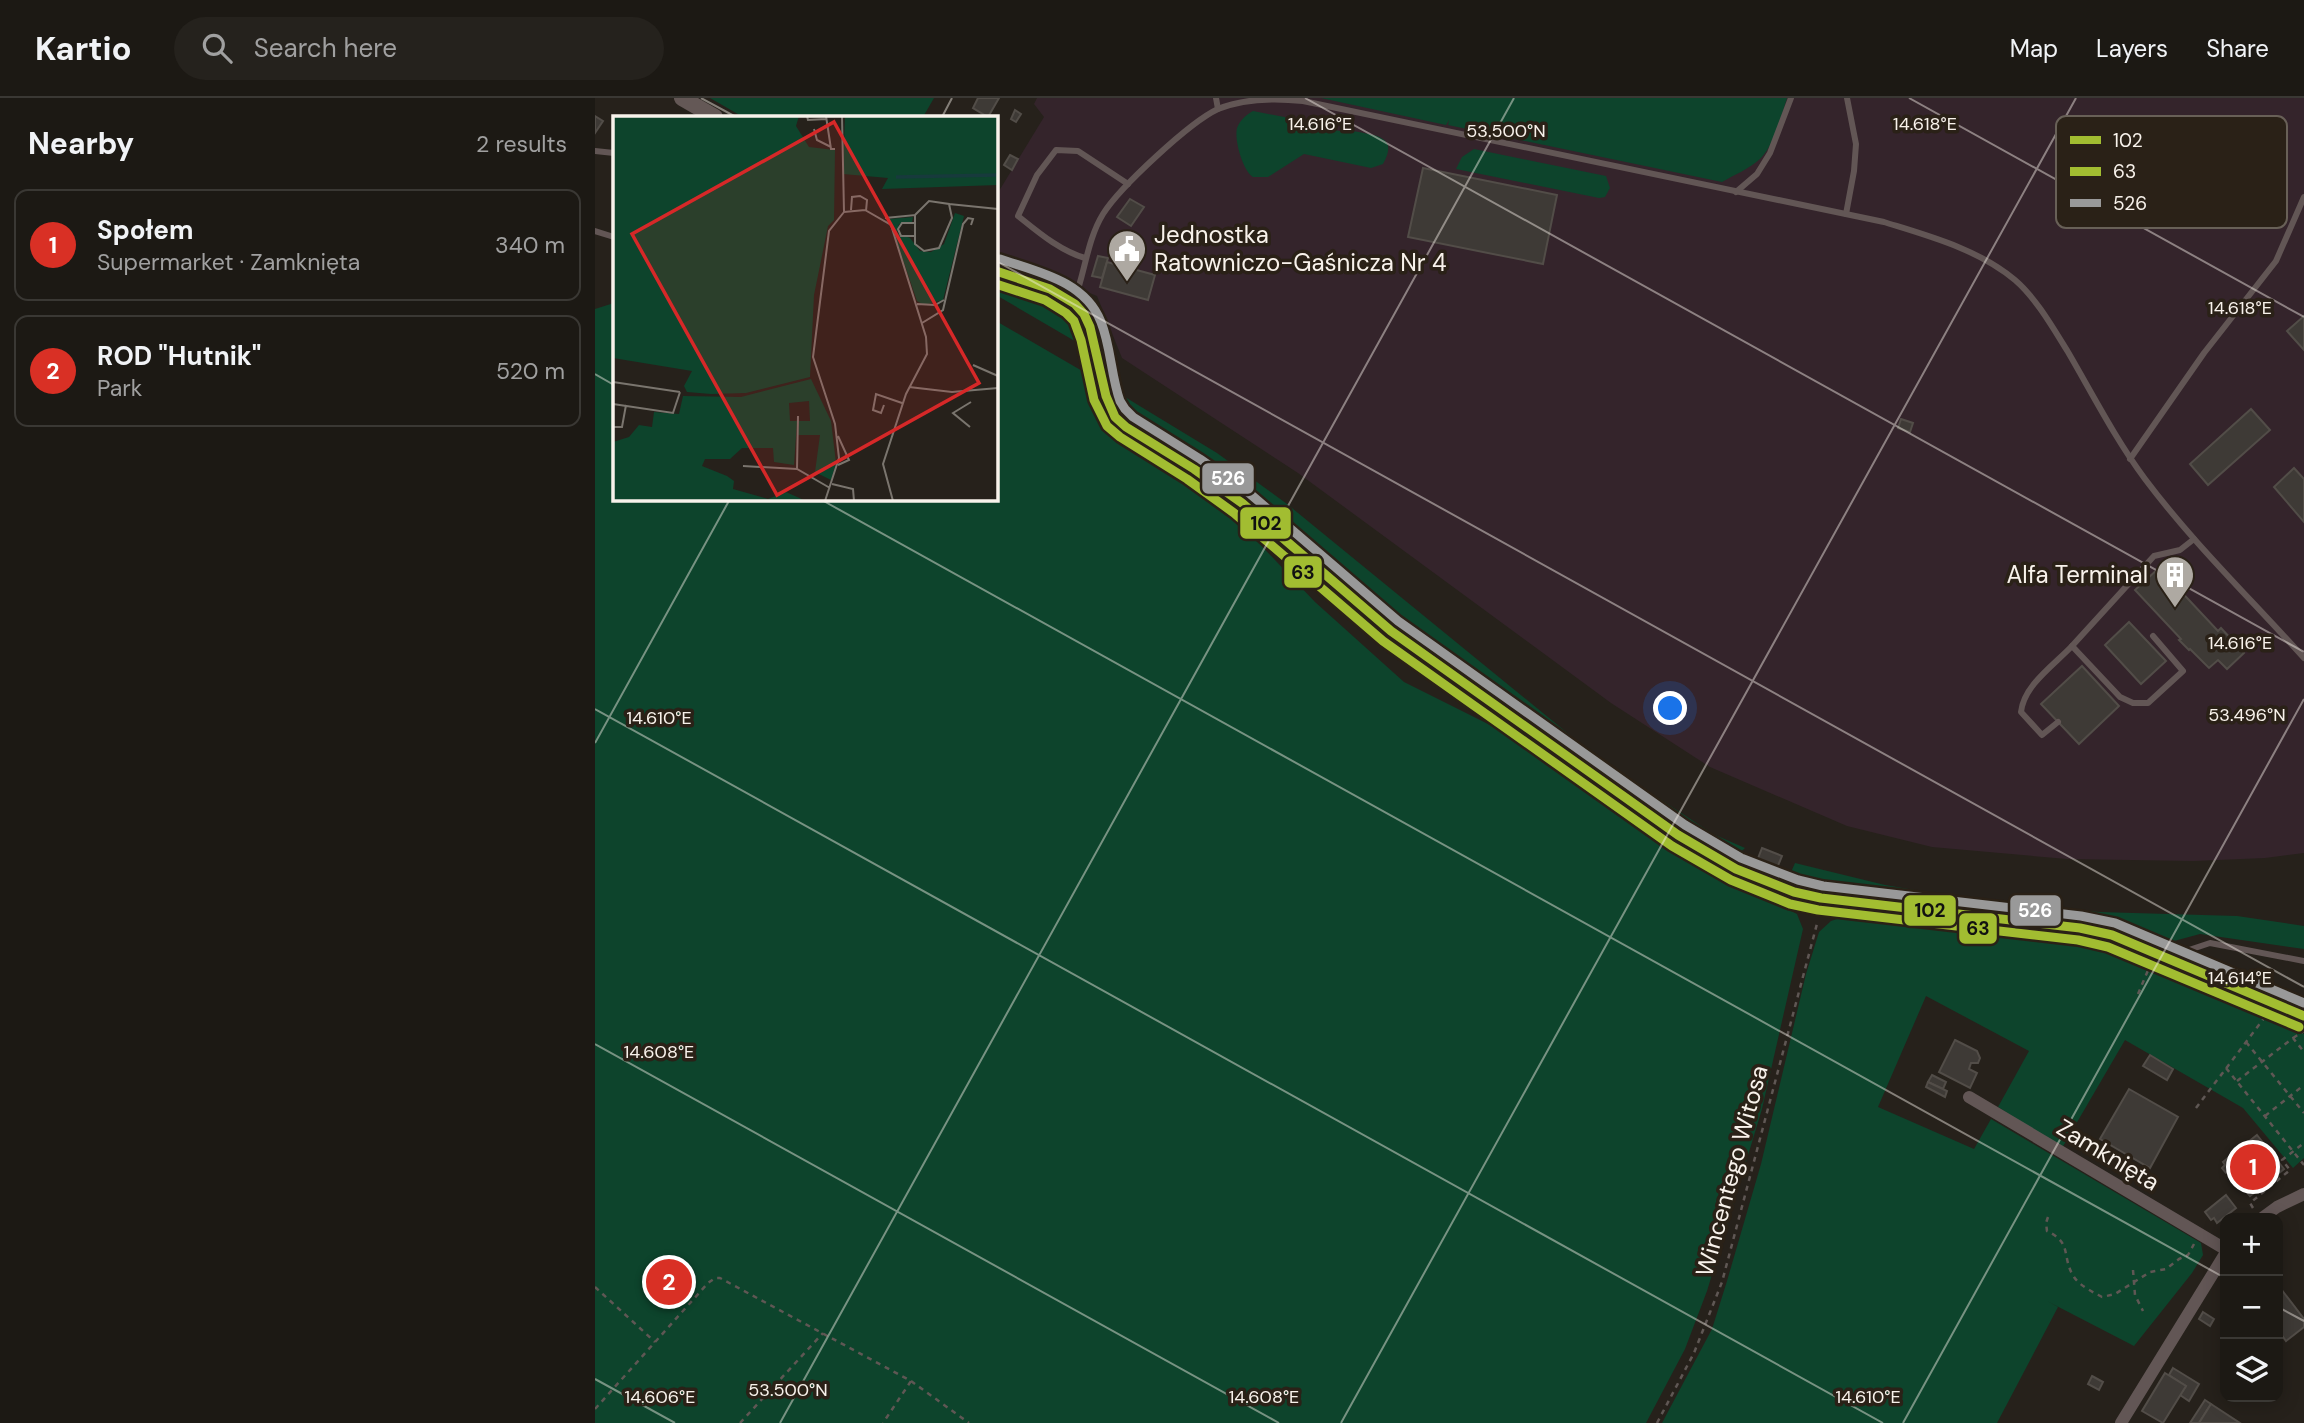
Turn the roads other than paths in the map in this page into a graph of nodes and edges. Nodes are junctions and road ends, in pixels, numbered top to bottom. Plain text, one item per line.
1 (682, 98) edge
2 (1216, 98) edge
3 (1791, 98) edge
4 (1847, 98) edge
5 (1218, 109) junction
6 (713, 116) edge
7 (595, 151) edge
8 (613, 153) edge
9 (1128, 184) junction
10 (1736, 191) junction
11 (2304, 197) edge
12 (1846, 214) junction
13 (595, 232) edge
14 (613, 237) edge
15 (1085, 258) junction
16 (997, 271) edge
17 (1073, 303) junction
18 (2130, 459) junction
19 (2194, 539) junction
20 (2153, 636) dead end
21 (2072, 646) junction
22 (2304, 658) edge
23 (2058, 722) dead end
24 (2159, 960) junction
25 (2304, 961) edge
26 (2304, 1016) edge
27 (1969, 1097) dead end
28 (2304, 1194) edge
29 (2261, 1213) edge
30 (2220, 1248) edge
31 (2220, 1260) edge
32 (2121, 1423) edge

1 - 6 street
2 - 5 lane
3 - 10 lane
4 - 12 lane
5 - 9 lane
5 - 10 lane
7 - 8 lane
9 - 15 lane
9 - 15 lane
10 - 12 lane
11 - 18 lane
12 - 18 lane
13 - 14 lane
15 - 17 lane
16 - 17 street
17 - 24 street
18 - 19 lane
19 - 21 lane
19 - 22 lane
20 - 21 lane
21 - 23 lane
24 - 25 lane
24 - 26 street
27 - 30 street, Zamknięta
28 - 29 street
31 - 32 street, Zamknięta

